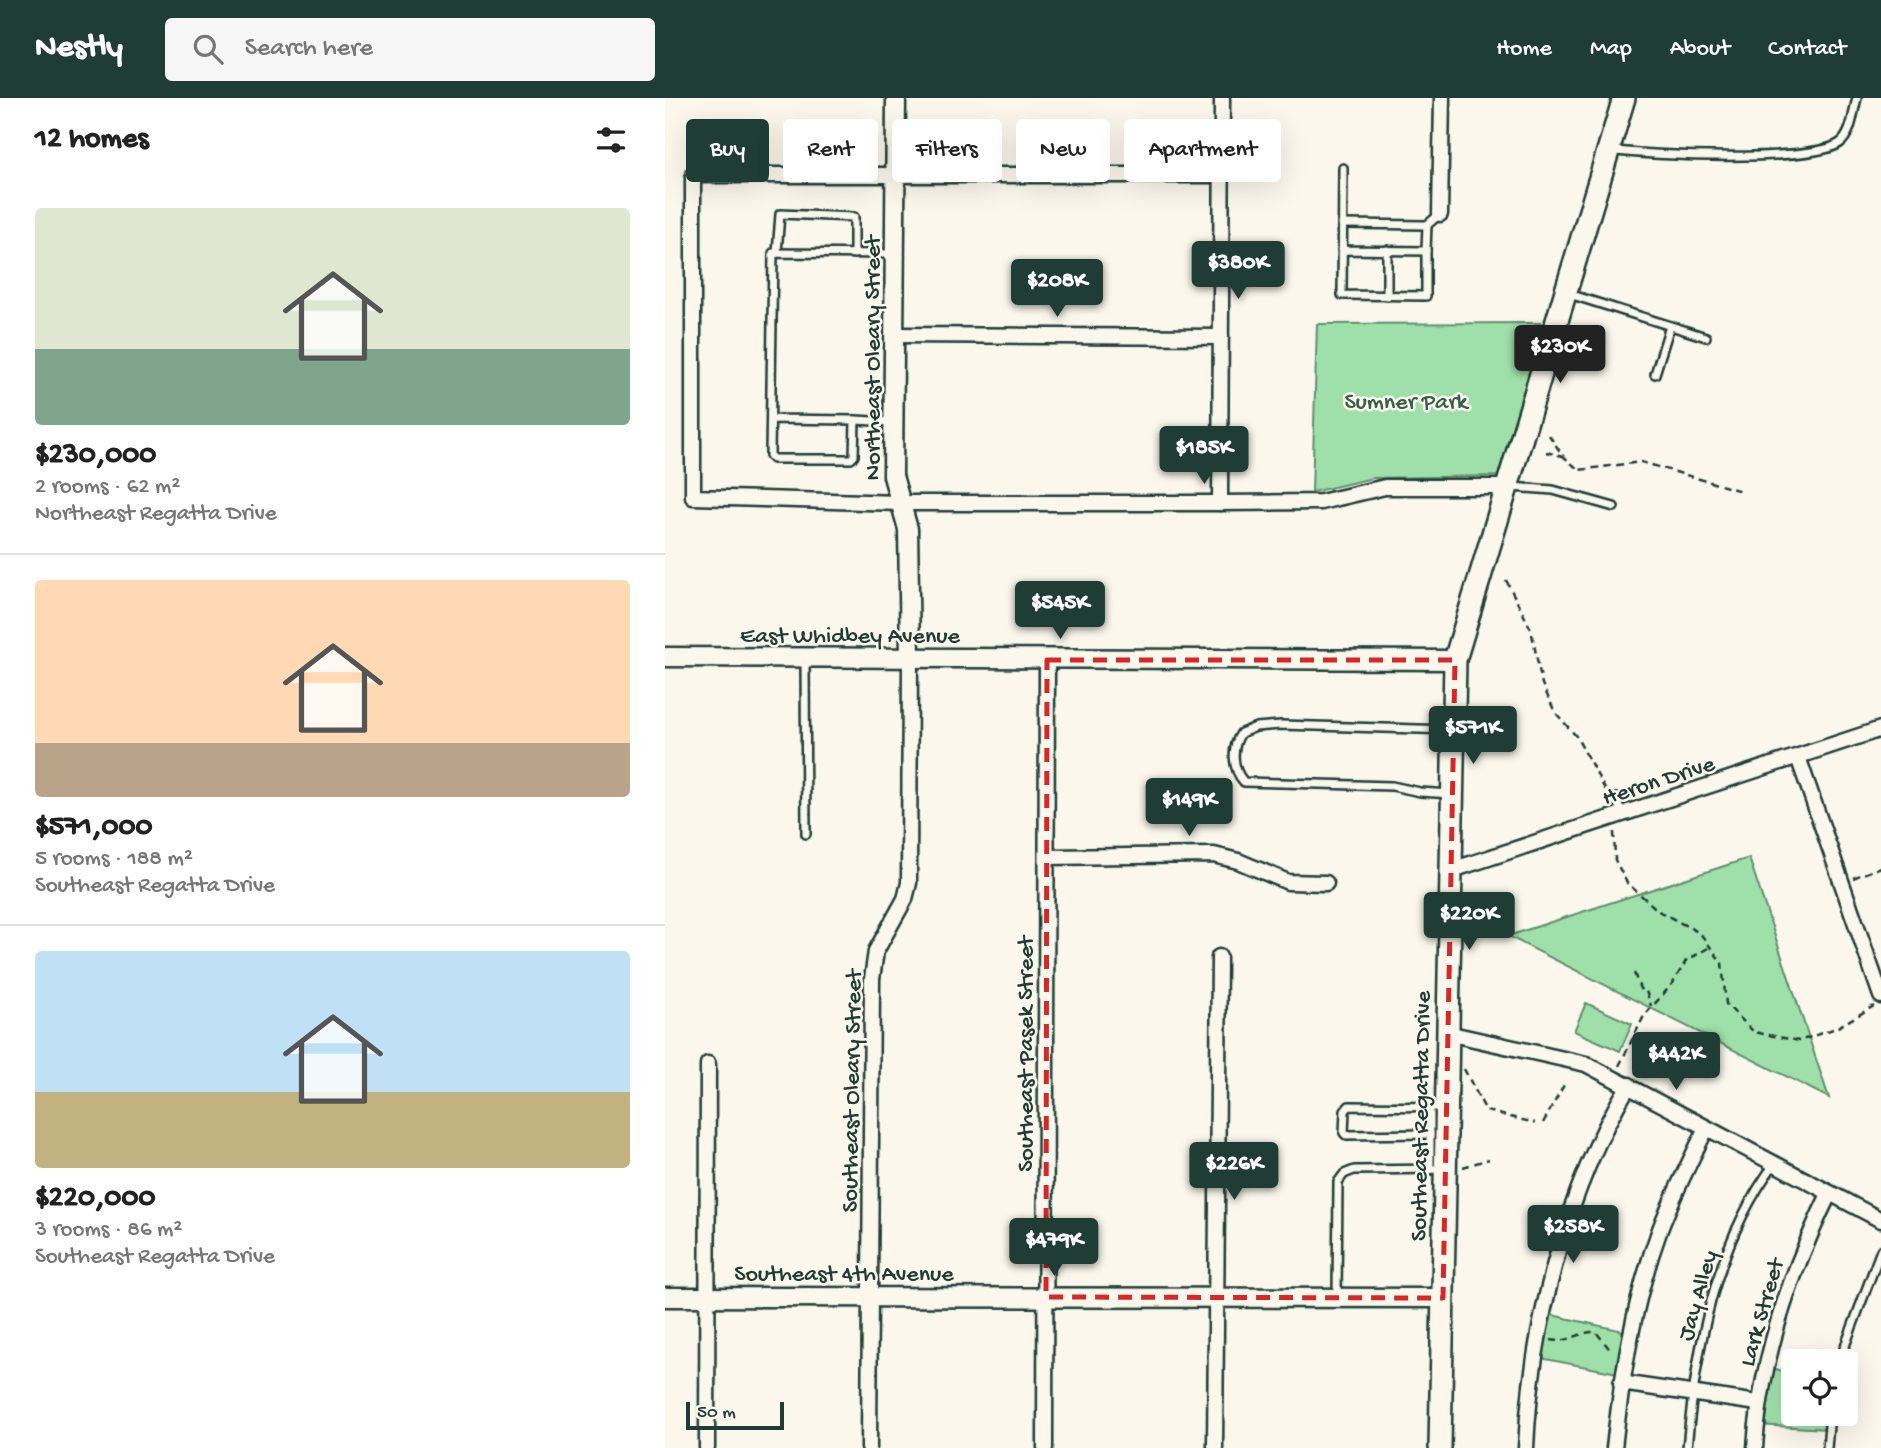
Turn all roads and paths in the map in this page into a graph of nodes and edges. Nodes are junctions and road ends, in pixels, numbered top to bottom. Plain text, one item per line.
1 (896, 98) edge
2 (1222, 98) edge
3 (1442, 98) edge
4 (1624, 98) edge
5 (1857, 98) edge
6 (896, 119) edge
7 (1222, 119) edge
8 (1609, 150) junction
9 (1343, 168) dead end
10 (892, 173) edge
11 (1002, 174) edge
12 (1124, 174) edge
13 (895, 182) edge
14 (1221, 182) edge
15 (1440, 214) joint
16 (1342, 224) junction
17 (1427, 225) junction
18 (1342, 250) junction
19 (1387, 250) junction
20 (1426, 251) junction
21 (777, 253) junction
22 (854, 254) junction
23 (895, 254) junction
24 (1566, 292) junction
25 (1387, 296) junction
26 (1670, 326) junction
27 (894, 335) junction
28 (1221, 337) junction
29 (1706, 337) dead end
30 (1655, 374) dead end
31 (771, 419) junction
32 (855, 420) junction
33 (893, 422) junction
34 (1549, 435) dead end
35 (1546, 452) dead end
36 (1563, 456) junction
37 (1507, 486) junction
38 (1741, 491) dead end
39 (900, 503) junction
40 (1220, 503) junction
41 (1614, 507) dead end
42 (1506, 580) dead end
43 (665, 657) edge
44 (805, 658) junction
45 (910, 659) junction
46 (1048, 660) junction
47 (1455, 660) junction
48 (1881, 729) edge
49 (1453, 730) junction
50 (1798, 757) junction
51 (1451, 794) junction
52 (1616, 798) joint
53 (1615, 817) junction
54 (806, 834) dead end
55 (1047, 857) junction
56 (1881, 867) edge
57 (1449, 871) junction
58 (1326, 883) dead end
59 (1840, 883) junction
60 (1708, 948) junction
61 (1219, 957) dead end
62 (1633, 972) dead end
63 (1881, 997) edge
64 (1651, 1006) junction
65 (1447, 1033) junction
66 (708, 1064) dead end
67 (1618, 1068) dead end
68 (1464, 1069) dead end
69 (1564, 1085) dead end
70 (1629, 1085) junction
71 (1438, 1107) junction
72 (1535, 1123) dead end
73 (1542, 1123) dead end
74 (1706, 1129) junction
75 (1430, 1134) junction
76 (1489, 1159) dead end
77 (1775, 1163) junction
78 (1446, 1169) junction
79 (1829, 1194) junction
80 (1881, 1220) edge
81 (1881, 1250) edge
82 (665, 1297) edge
83 (708, 1297) junction
84 (871, 1297) junction
85 (1046, 1297) junction
86 (1216, 1297) junction
87 (1337, 1297) junction
88 (1443, 1298) junction
89 (1538, 1337) junction
90 (1844, 1349) edge
91 (1612, 1352) dead end
92 (1621, 1383) junction
93 (1692, 1393) junction
94 (1758, 1403) junction
95 (1829, 1426) edge
96 (707, 1448) edge
97 (869, 1448) edge
98 (1045, 1448) edge
99 (1215, 1448) edge
100 (1440, 1448) edge
101 (1526, 1448) edge
102 (1614, 1448) edge
103 (1687, 1448) edge
104 (1755, 1448) edge
105 (1826, 1448) edge

1 - 6 street, Northeast Oleary Street
2 - 7 street
3 - 15 street
4 - 8 main road, Southeast Regatta Drive
5 - 8 lane
8 - 24 main road, Southeast Regatta Drive
9 - 16 lane
10 - 39 street
11 - 12 street
13 - 23 street, Northeast Oleary Street
14 - 28 street
15 - 17 lane
16 - 17 lane
16 - 18 lane
17 - 20 lane
18 - 19 lane
18 - 25 lane
19 - 20 lane
19 - 25 lane
20 - 25 lane
21 - 22 lane
21 - 22 lane
21 - 31 lane
22 - 23 lane
23 - 27 street, Northeast Oleary Street
24 - 26 lane
24 - 37 main road, Southeast Regatta Drive
26 - 29 lane
26 - 30 lane
27 - 28 street
27 - 33 street, Northeast Oleary Street
28 - 40 street
31 - 32 lane
31 - 32 lane
32 - 33 lane
33 - 39 street, Northeast Oleary Street
34 - 36 path
35 - 36 path
36 - 38 path
37 - 40 street
37 - 41 lane
37 - 47 main road, Southeast Regatta Drive
39 - 40 street
39 - 45 street, Northeast Oleary Street
42 - 52 path
43 - 44 street, East Whidbey Avenue
44 - 45 street, East Whidbey Avenue
44 - 54 lane
45 - 46 street, East Whidbey Avenue
45 - 84 street, Southeast Oleary Street
46 - 47 street, East Whidbey Avenue
46 - 55 street, Southeast Pasek Street
47 - 49 main road, Southeast Regatta Drive
48 - 50 street, Heron Drive
49 - 51 main road, Southeast Regatta Drive
49 - 51 lane
50 - 53 street, Heron Drive
50 - 59 street
51 - 57 main road, Southeast Regatta Drive
52 - 53 lane
53 - 57 street, Heron Drive
53 - 60 path
55 - 58 street
55 - 85 street, Southeast Pasek Street
56 - 59 path
57 - 65 main road, Southeast Regatta Drive
59 - 63 street
60 - 63 path
60 - 64 path
61 - 86 street
62 - 64 path
64 - 67 path
65 - 70 street
65 - 71 main road, Southeast Regatta Drive
66 - 83 street
68 - 72 path
69 - 73 path
70 - 74 street
70 - 89 street
71 - 75 lane
71 - 75 lane
71 - 78 main road, Southeast Regatta Drive
74 - 77 street
74 - 92 street
75 - 78 lane
76 - 78 path
77 - 79 street
77 - 93 lane, Jay Alley
78 - 87 lane
78 - 88 main road, Southeast Regatta Drive
79 - 80 street
79 - 94 street, Lark Street
81 - 90 lane
82 - 83 street, Southeast 4th Avenue
83 - 84 street, Southeast 4th Avenue
83 - 96 street
84 - 85 street, Southeast 4th Avenue
84 - 97 street, Southeast Oleary Street
85 - 86 street, Southeast 4th Avenue
85 - 98 street, Southeast Pasek Street
86 - 87 street, Southeast 4th Avenue
86 - 99 street
87 - 88 street, Southeast 4th Avenue
88 - 100 main road, Southeast Regatta Drive
89 - 91 path
89 - 101 street
92 - 93 street
92 - 102 street
93 - 94 street
93 - 103 lane, Jay Alley
94 - 104 street, Lark Street
95 - 105 lane

